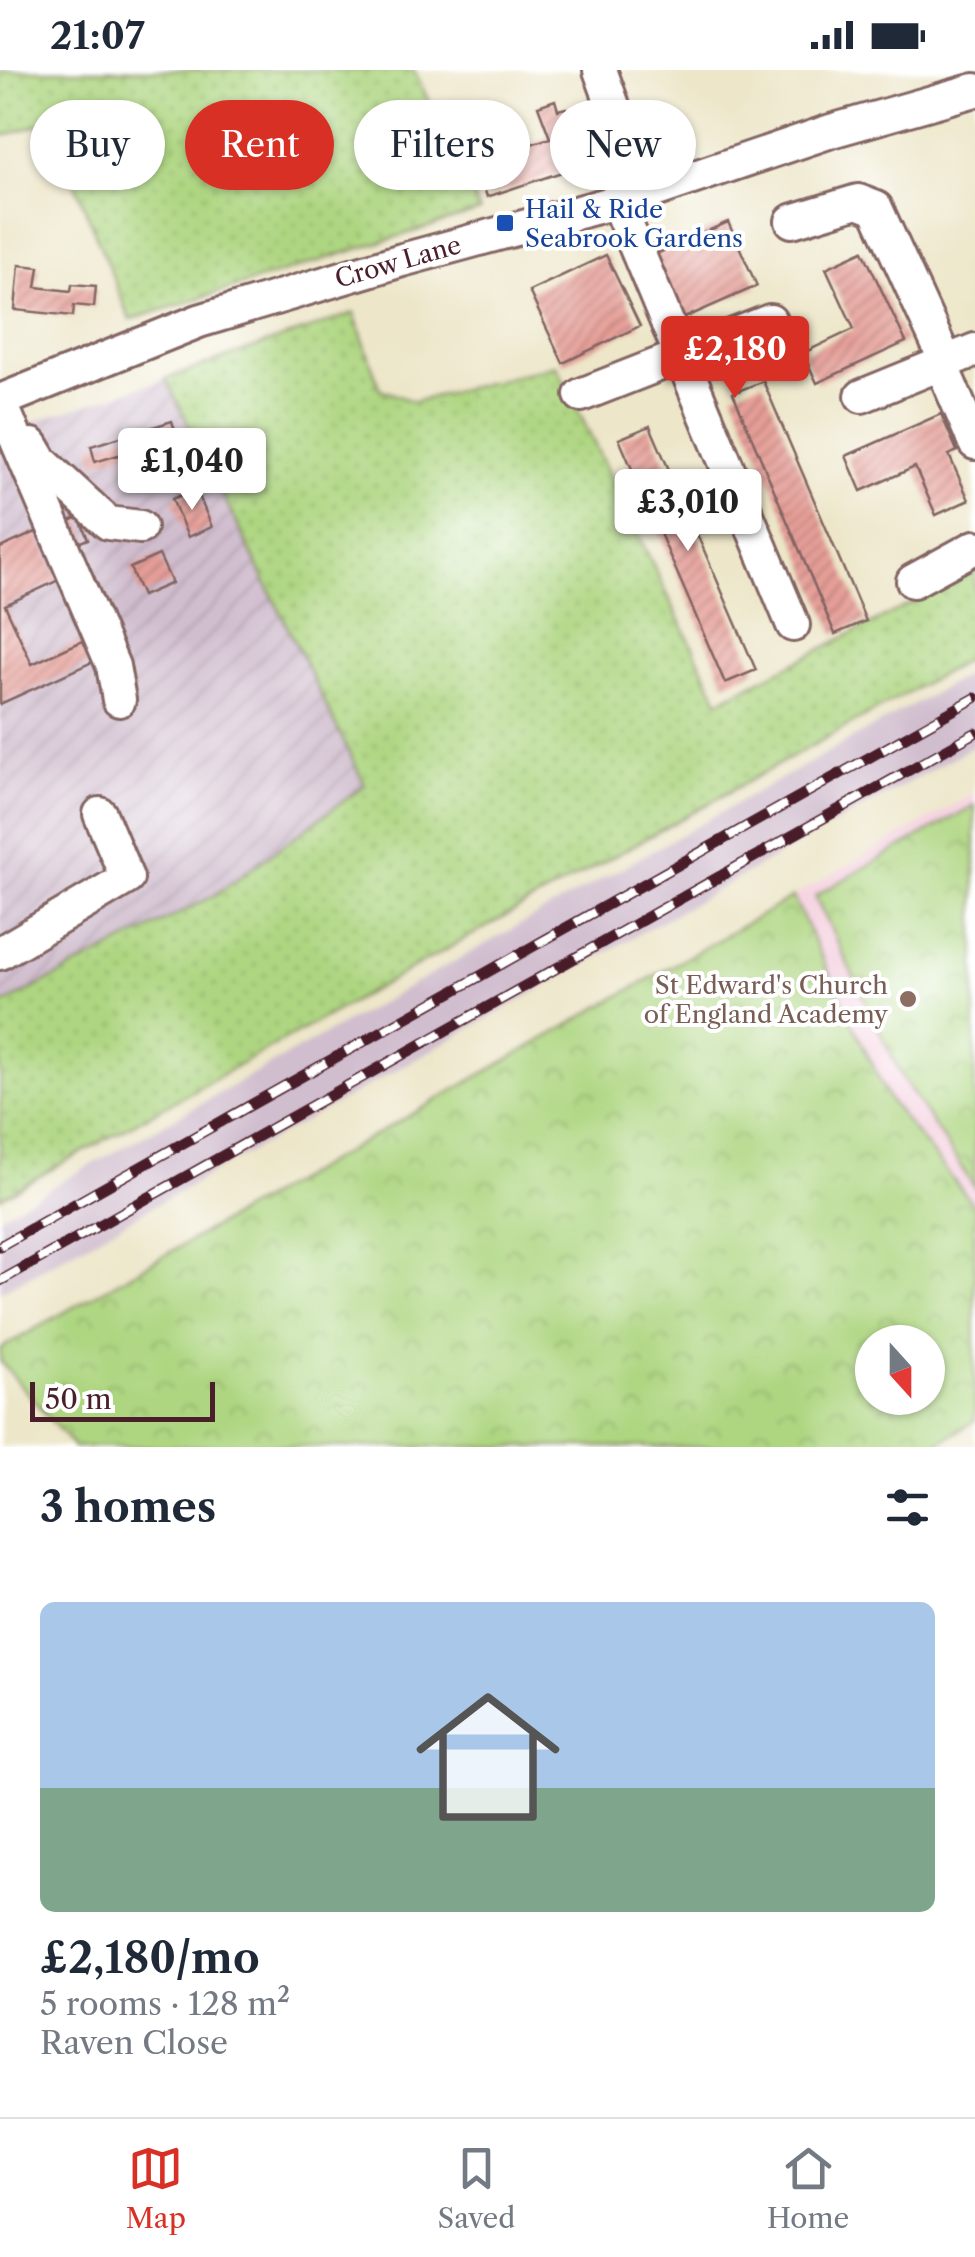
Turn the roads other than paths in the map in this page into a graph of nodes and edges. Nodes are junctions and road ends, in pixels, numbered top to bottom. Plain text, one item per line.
1 (600, 70) edge
2 (975, 90) edge
3 (631, 198) junction
4 (792, 221) dead end
5 (770, 321) dead end
6 (684, 357) junction
7 (954, 359) edge
8 (581, 395) dead end
9 (862, 396) dead end
10 (0, 401) edge
11 (975, 443) edge
12 (140, 527) dead end
13 (975, 547) edge
14 (913, 581) dead end
15 (793, 625) dead end
16 (119, 700) dead end
17 (100, 814) dead end
18 (0, 953) edge

1 - 3 street
2 - 3 street, Crow Lane
3 - 6 street
3 - 10 street, Crow Lane
4 - 7 street
5 - 6 street
6 - 8 street
6 - 15 street
7 - 9 street
7 - 11 street
10 - 12 street
10 - 16 street
13 - 14 street
17 - 18 street

